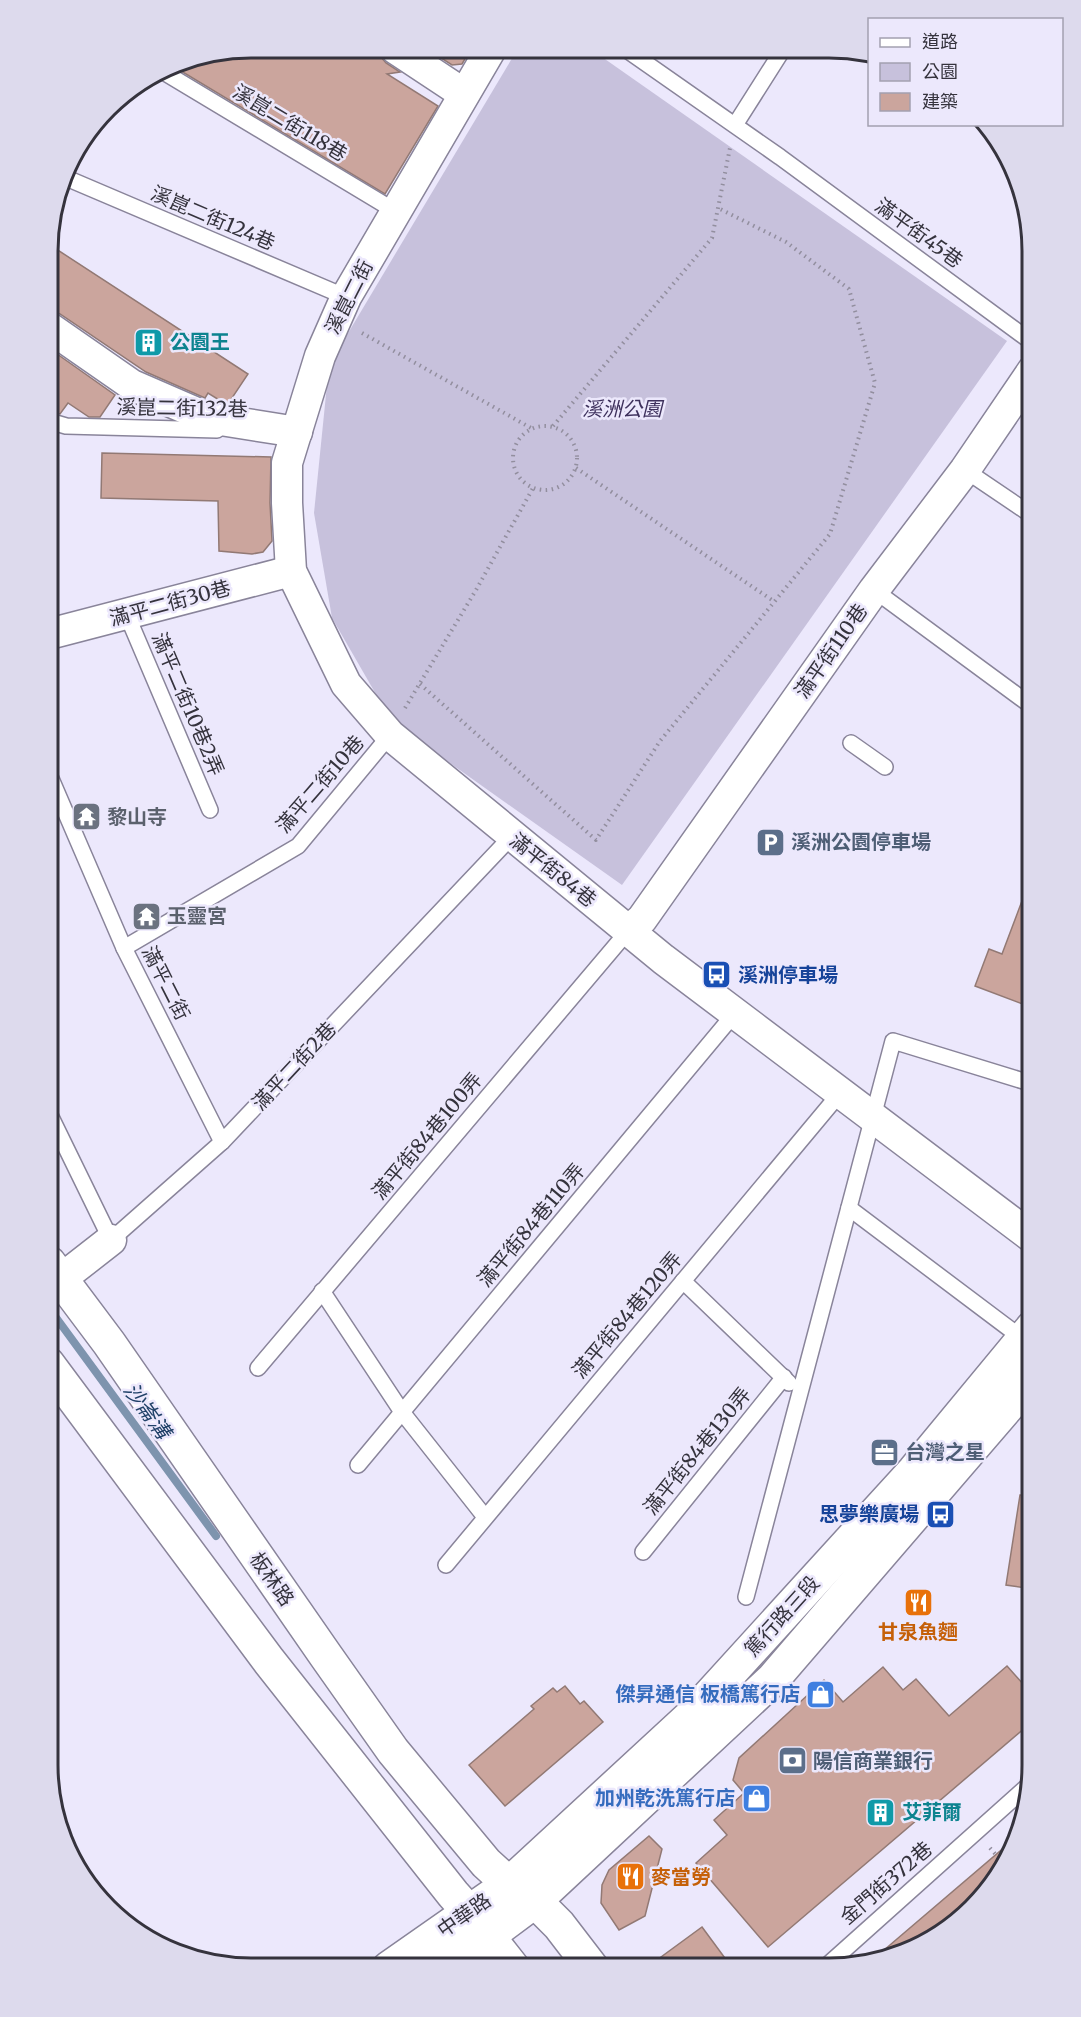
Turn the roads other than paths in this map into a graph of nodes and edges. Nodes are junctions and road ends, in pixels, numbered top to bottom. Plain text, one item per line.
1 (639, 58) edge
2 (777, 58) edge
3 (411, 59) edge
4 (486, 59) edge
5 (171, 76) edge
6 (464, 94) junction
7 (735, 125) junction
8 (72, 180) edge
9 (395, 211) junction
10 (346, 297) junction
11 (58, 334) edge
12 (1022, 335) edge
13 (1022, 386) edge
14 (58, 424) edge
15 (297, 432) junction
16 (965, 470) junction
17 (1022, 509) edge
18 (291, 571) junction
19 (874, 590) junction
20 (127, 615) junction
21 (58, 632) edge
22 (1022, 698) edge
23 (395, 725) junction
24 (851, 743) dead end
25 (885, 767) dead end
26 (58, 807) edge
27 (210, 810) dead end
28 (512, 836) junction
29 (628, 931) junction
30 (124, 948) junction
31 (735, 1013) junction
32 (1022, 1081) edge
33 (841, 1092) junction
34 (873, 1116) junction
35 (58, 1131) edge
36 (222, 1142) junction
37 (849, 1208) junction
38 (1022, 1230) edge
39 (111, 1240) junction
40 (58, 1269) edge
41 (58, 1275) edge
42 (683, 1281) junction
43 (322, 1291) junction
44 (1022, 1329) edge
45 (1022, 1340) edge
46 (258, 1368) dead end
47 (58, 1377) edge
48 (784, 1377) junction
49 (1022, 1390) edge
50 (800, 1393) junction
51 (402, 1412) junction
52 (358, 1465) dead end
53 (485, 1517) junction
54 (643, 1552) dead end
55 (446, 1565) dead end
56 (746, 1597) dead end
57 (1020, 1793) edge
58 (522, 1892) junction
59 (469, 1912) junction
60 (489, 1936) junction
61 (403, 1958) edge
62 (459, 1958) edge
63 (506, 1958) edge
64 (584, 1958) edge
65 (835, 1958) edge

1 - 7 lane, 滿平街45巷
2 - 7 lane
3 - 6 street
4 - 6 street, 溪崑二街
5 - 9 lane, 溪崑二街118巷
6 - 9 street, 溪崑二街
7 - 12 lane, 滿平街45巷
8 - 10 lane, 溪崑二街124巷
9 - 10 street, 溪崑二街
10 - 15 street, 溪崑二街
11 - 15 street
13 - 16 street, 滿平街110巷
14 - 15 lane, 溪崑二街132巷
15 - 18 street, 溪崑二街
16 - 17 lane
16 - 19 street, 滿平街110巷
18 - 20 street, 滿平二街30巷
18 - 23 street, 滿平街84巷
19 - 22 lane
19 - 29 street, 滿平街110巷
20 - 21 street, 滿平二街30巷
20 - 27 lane, 滿平二街10巷2弄
23 - 28 street, 滿平街84巷
23 - 30 lane, 滿平二街10巷
24 - 25 lane
26 - 30 lane, 滿平二街
28 - 29 street, 滿平街84巷
28 - 36 lane, 滿平二街2巷
29 - 31 street, 滿平街84巷
29 - 43 lane, 滿平街84巷100弄
30 - 36 lane, 滿平二街
31 - 33 street, 滿平街84巷
31 - 51 lane, 滿平街84巷110弄
32 - 34 lane
33 - 34 street, 滿平街84巷
33 - 42 lane, 滿平街84巷120弄
34 - 37 lane
34 - 38 street, 滿平街84巷
35 - 39 lane
36 - 39 lane, 滿平二街2巷
37 - 44 lane
37 - 50 lane
39 - 40 street, 滿平二街2巷
41 - 58 street, 板林路
42 - 48 lane
42 - 53 lane, 滿平街84巷120弄
43 - 46 lane, 滿平街84巷100弄
43 - 51 lane
45 - 58 street, 篤行路三段
47 - 59 street
48 - 50 lane
48 - 54 lane, 滿平街84巷130弄
49 - 58 street, 篤行路三段
50 - 56 lane
51 - 52 lane, 滿平街84巷110弄
51 - 53 lane
53 - 55 lane, 滿平街84巷120弄
57 - 65 lane, 金門街372巷
58 - 59 street, 中華路
58 - 60 street, 中華路
58 - 64 street, 板林路
59 - 60 street
59 - 61 street, 中華路
60 - 62 street, 中華路
60 - 63 street

